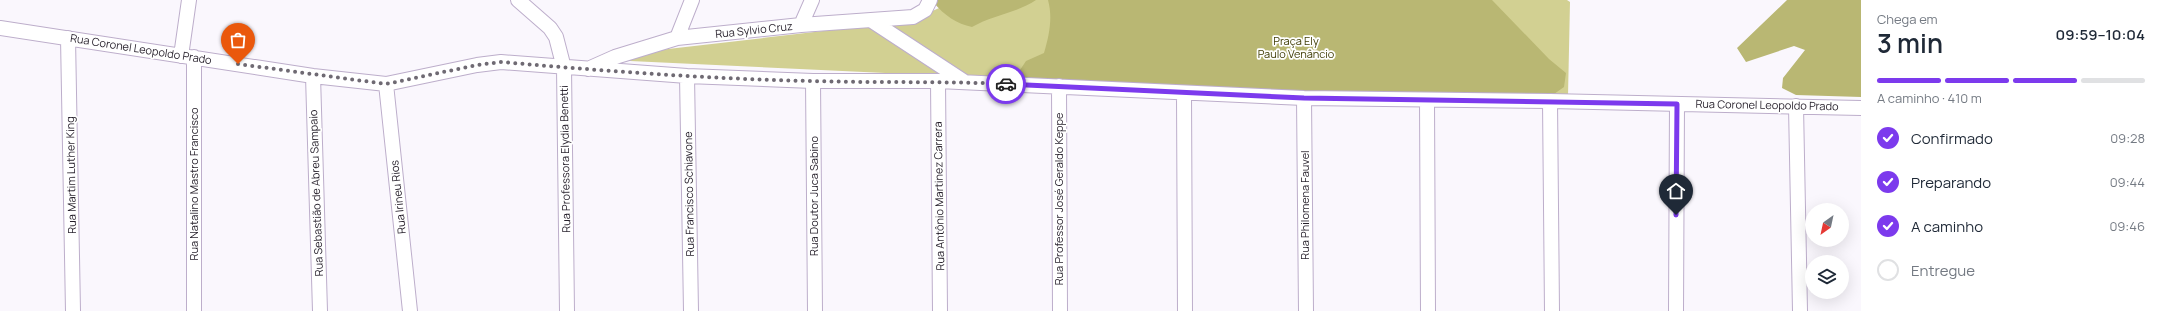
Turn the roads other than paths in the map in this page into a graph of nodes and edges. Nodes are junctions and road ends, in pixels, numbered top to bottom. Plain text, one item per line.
1 (189, 0) edge
2 (518, 0) edge
3 (692, 0) edge
4 (812, 0) edge
5 (928, 5) edge
6 (872, 21) junction
7 (801, 25) junction
8 (0, 28) edge
9 (68, 38) junction
10 (677, 38) junction
11 (187, 56) junction
12 (564, 68) junction
13 (585, 70) junction
14 (313, 76) junction
15 (687, 76) junction
16 (813, 81) junction
17 (938, 81) junction
18 (965, 82) junction
19 (386, 84) junction
20 (1059, 86) junction
21 (1184, 94) junction
22 (1304, 98) junction
23 (1427, 100) junction
24 (1550, 101) junction
25 (1677, 104) junction
26 (1796, 106) junction
27 (1861, 108) edge
28 (73, 311) edge
29 (194, 311) edge
30 (320, 311) edge
31 (410, 311) edge
32 (567, 311) edge
33 (691, 311) edge
34 (815, 311) edge
35 (940, 311) edge
36 (1060, 311) edge
37 (1185, 311) edge
38 (1306, 311) edge
39 (1428, 311) edge
40 (1552, 311) edge
41 (1676, 311) edge
42 (1800, 311) edge

1 - 11 street, Rua Natalino Mastro Francisco
2 - 12 street, Rua Professora Elydia Benetti
3 - 10 street
4 - 7 street
5 - 6 street, Rua Sylvio Cruz
6 - 7 street, Rua Sylvio Cruz
6 - 18 street
7 - 10 street, Rua Sylvio Cruz
8 - 9 street, Rua Coronel Leopoldo Prado
9 - 11 street, Rua Coronel Leopoldo Prado
9 - 28 street, Rua Martim Luther King
10 - 13 street, Rua Sylvio Cruz
11 - 14 street, Rua Coronel Leopoldo Prado
11 - 29 street, Rua Natalino Mastro Francisco
12 - 13 street, Rua Coronel Leopoldo Prado
12 - 19 street, Rua Coronel Leopoldo Prado
12 - 32 street, Rua Professora Elydia Benetti
13 - 15 street, Rua Coronel Leopoldo Prado
14 - 19 street, Rua Coronel Leopoldo Prado
14 - 30 street, Rua Sebastião de Abreu Sampaio
15 - 16 street, Rua Coronel Leopoldo Prado
15 - 33 street, Rua Francisco Schiavone
16 - 17 street, Rua Coronel Leopoldo Prado
16 - 34 street, Rua Doutor Juca Sabino
17 - 18 street, Rua Coronel Leopoldo Prado
17 - 35 street, Rua Antônio Martinez Carrera
18 - 20 street, Rua Coronel Leopoldo Prado
19 - 31 street, Rua Irineu Rios
20 - 21 street, Rua Coronel Leopoldo Prado
20 - 36 street, Rua Professor José Geraldo Keppe
21 - 22 street, Rua Coronel Leopoldo Prado
21 - 37 street
22 - 23 street, Rua Coronel Leopoldo Prado
22 - 38 street, Rua Philomena Fauvel
23 - 24 street, Rua Coronel Leopoldo Prado
23 - 39 street
24 - 25 street, Rua Coronel Leopoldo Prado
24 - 40 street
25 - 26 street, Rua Coronel Leopoldo Prado
25 - 41 street
26 - 27 street, Rua Coronel Leopoldo Prado
26 - 42 street

